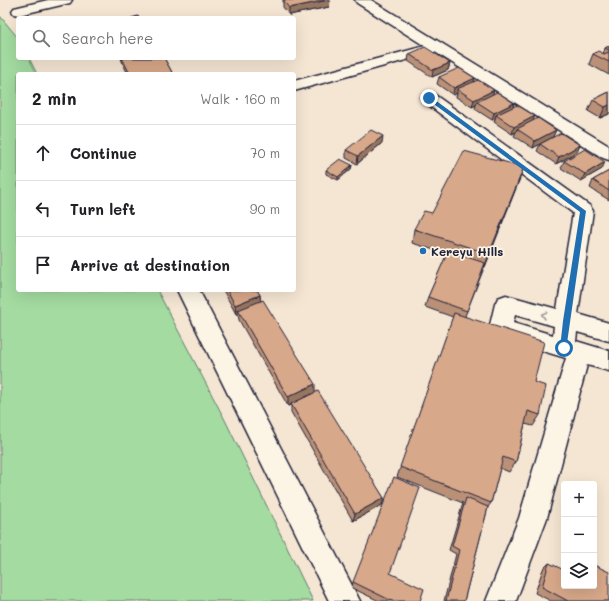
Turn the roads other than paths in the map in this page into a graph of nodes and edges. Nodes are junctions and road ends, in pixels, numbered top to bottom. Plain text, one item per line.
1 (65, 0) edge
2 (362, 0) edge
3 (19, 11) dead end
4 (439, 47) junction
5 (296, 85) edge
6 (429, 98) dead end
7 (609, 154) edge
8 (189, 292) edge
9 (566, 321) junction
10 (609, 332) edge
11 (571, 350) junction
12 (609, 361) edge
13 (345, 601) edge
14 (501, 601) edge

1 - 3 street
2 - 4 street
4 - 5 street
4 - 7 street
6 - 9 street
8 - 13 street
9 - 10 street
9 - 11 street
9 -> 11 street
11 - 12 street
11 - 14 street

